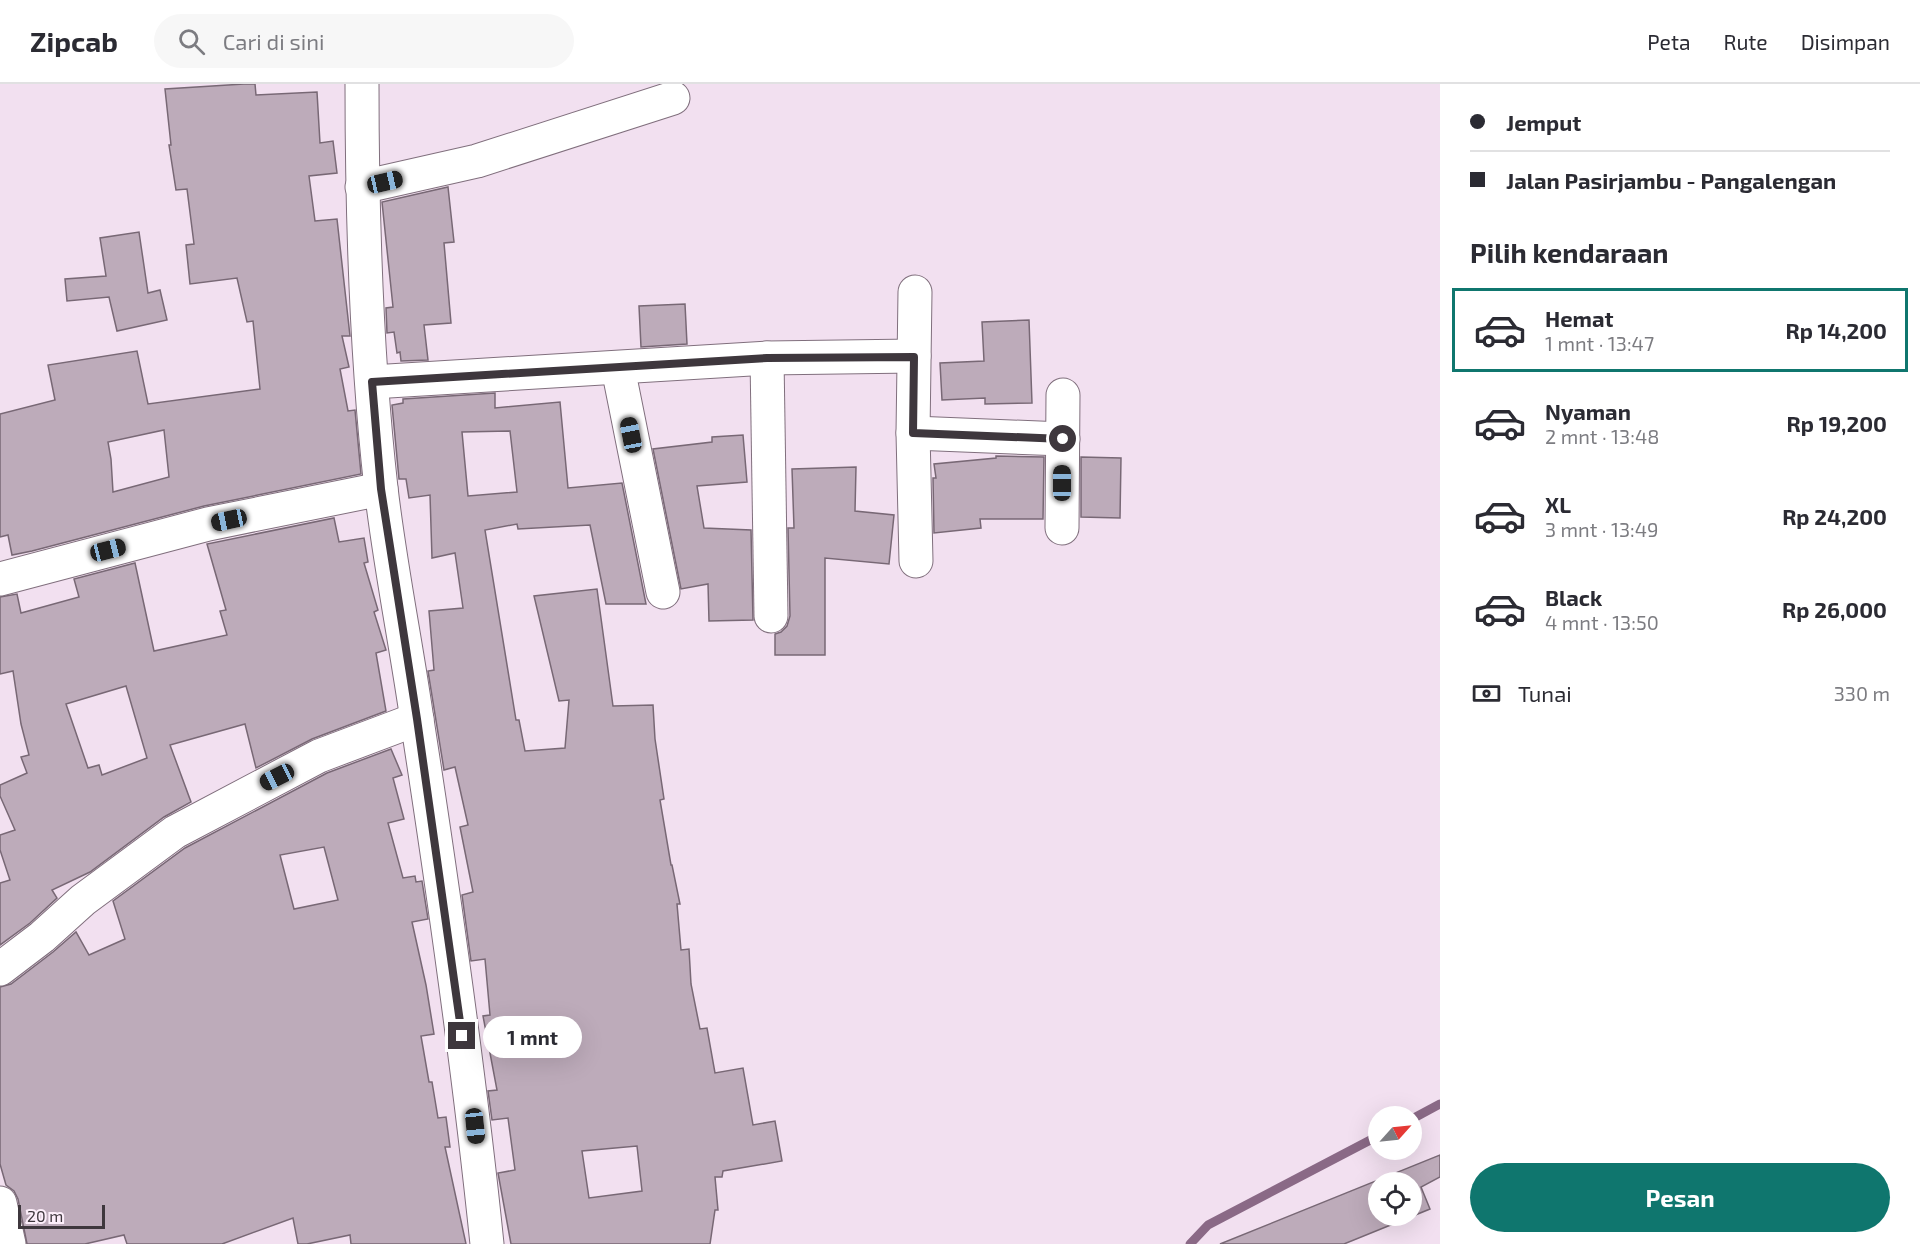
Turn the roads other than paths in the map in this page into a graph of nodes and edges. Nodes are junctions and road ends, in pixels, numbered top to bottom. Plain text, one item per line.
1 (362, 84) edge
2 (674, 98) dead end
3 (362, 187) junction
4 (915, 292) dead end
5 (914, 357) junction
6 (767, 358) junction
7 (618, 368) junction
8 (372, 382) junction
9 (1063, 395) dead end
10 (913, 433) junction
11 (1063, 439) junction
12 (381, 489) junction
13 (1062, 528) dead end
14 (916, 561) dead end
15 (0, 579) edge
16 (663, 592) dead end
17 (771, 616) dead end
18 (417, 719) junction
19 (0, 969) edge
20 (0, 1203) edge
21 (9, 1244) edge
22 (487, 1244) edge

1 - 3 street
2 - 3 street
3 - 8 street
4 - 5 street
5 - 6 street
5 - 10 street
6 - 7 street
6 - 17 street
7 - 8 street
7 - 16 street
8 - 12 street
9 - 11 street
10 - 11 street
10 - 14 street
11 - 13 street
12 - 15 street
12 - 18 street
18 - 19 street
18 - 22 street
20 - 21 street

